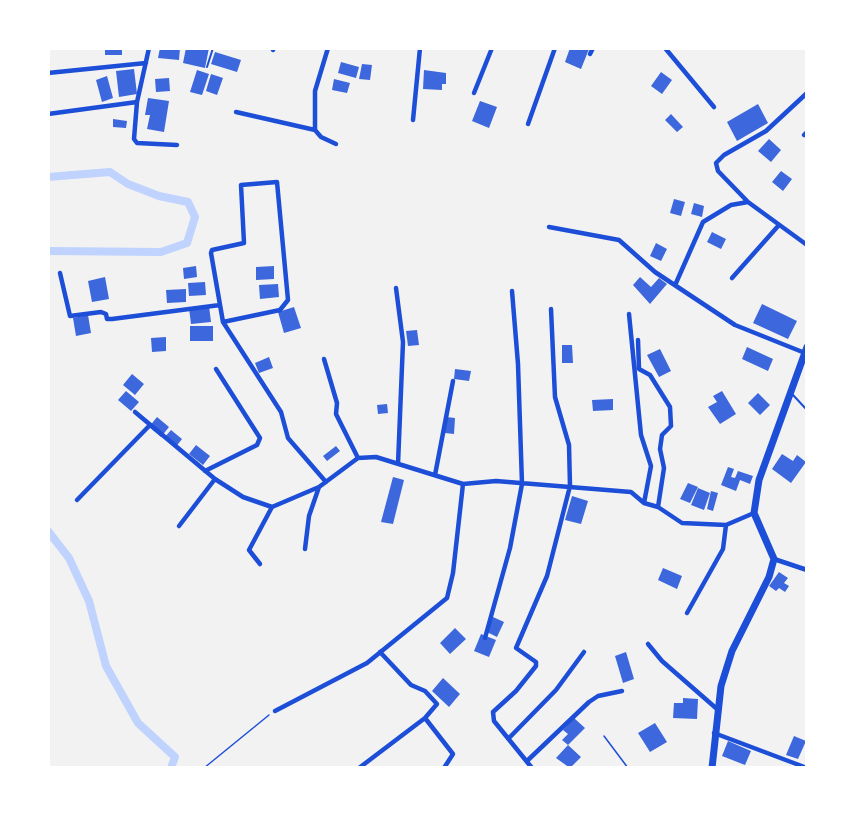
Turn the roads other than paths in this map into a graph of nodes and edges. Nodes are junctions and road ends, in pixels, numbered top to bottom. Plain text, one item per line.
1 (149, 48) edge
2 (213, 48) edge
3 (328, 48) edge
4 (420, 48) edge
5 (492, 48) edge
6 (555, 48) edge
7 (665, 48) edge
8 (146, 63) junction
9 (207, 67) dead end
10 (48, 73) edge
11 (474, 93) dead end
12 (807, 93) edge
13 (137, 102) junction
14 (714, 107) dead end
15 (236, 112) dead end
16 (48, 114) edge
17 (412, 120) dead end
18 (528, 124) dead end
19 (315, 130) junction
20 (336, 144) dead end
21 (177, 145) dead end
22 (748, 202) junction
23 (778, 225) junction
24 (549, 227) dead end
25 (807, 245) edge
26 (60, 273) dead end
27 (732, 278) dead end
28 (676, 283) junction
29 (396, 288) dead end
30 (512, 291) dead end
31 (220, 305) junction
32 (551, 309) dead end
33 (629, 314) dead end
34 (223, 322) junction
35 (638, 340) dead end
36 (806, 350) edge
37 (324, 359) dead end
38 (216, 369) dead end
39 (453, 381) dead end
40 (789, 391) junction
41 (807, 410) edge
42 (135, 412) dead end
43 (150, 425) junction
44 (358, 458) junction
45 (398, 464) junction
46 (205, 471) junction
47 (435, 475) junction
48 (215, 479) junction
49 (326, 482) junction
50 (463, 484) junction
51 (522, 484) junction
52 (570, 486) junction
53 (319, 487) junction
54 (77, 500) dead end
55 (644, 503) junction
56 (272, 507) junction
57 (658, 507) junction
58 (754, 513) junction
59 (726, 525) junction
60 (178, 526) dead end
61 (304, 549) dead end
62 (774, 559) junction
63 (260, 564) dead end
64 (807, 570) edge
65 (687, 613) dead end
66 (485, 638) dead end
67 (648, 644) dead end
68 (380, 652) junction
69 (584, 652) dead end
70 (622, 691) dead end
71 (717, 709) junction
72 (275, 711) road end
73 (425, 718) junction
74 (714, 734) junction
75 (510, 737) junction
76 (528, 760) junction
77 (794, 763) junction
78 (359, 768) edge
79 (444, 768) edge
80 (532, 768) edge
81 (712, 768) edge
82 (790, 768) edge
83 (807, 768) edge

1 - 8 street
2 - 9 lane
3 - 19 street
4 - 17 street
5 - 11 street
6 - 18 street
7 - 14 street
8 - 10 street
8 - 13 street
12 - 22 street
13 - 16 street
13 - 21 street
15 - 19 street
19 - 20 street
22 - 23 street
22 - 28 street
23 - 25 street
23 - 27 street
24 - 28 street
26 - 31 street
28 - 36 street
29 - 45 street
30 - 51 street
31 - 34 street
31 - 34 street
32 - 52 street
33 - 55 street
34 - 49 street
35 - 57 street
36 - 40 main road
37 - 44 street
38 - 46 street
39 - 47 street
40 - 41 lane
40 - 58 main road
42 - 43 street
43 - 46 street
43 - 54 street
44 - 45 street
44 - 49 street
45 - 47 street
46 - 48 street
47 - 50 street
48 - 56 street
48 - 60 street
49 - 53 street
50 - 51 street
50 - 68 street
51 - 52 street
51 - 66 street
52 - 55 street
52 - 75 street
53 - 56 street
53 - 61 street
55 - 57 street
56 - 63 street
57 - 59 street
58 - 59 street
58 - 62 main road
59 - 65 street
62 - 64 street
62 - 71 main road
67 - 71 street
68 - 72 street
68 - 73 street
69 - 75 street
70 - 76 street
71 - 74 main road
73 - 78 street
73 - 79 street
74 - 77 street
74 - 81 main road
75 - 76 street
76 - 80 street
77 - 82 street
77 - 83 street

